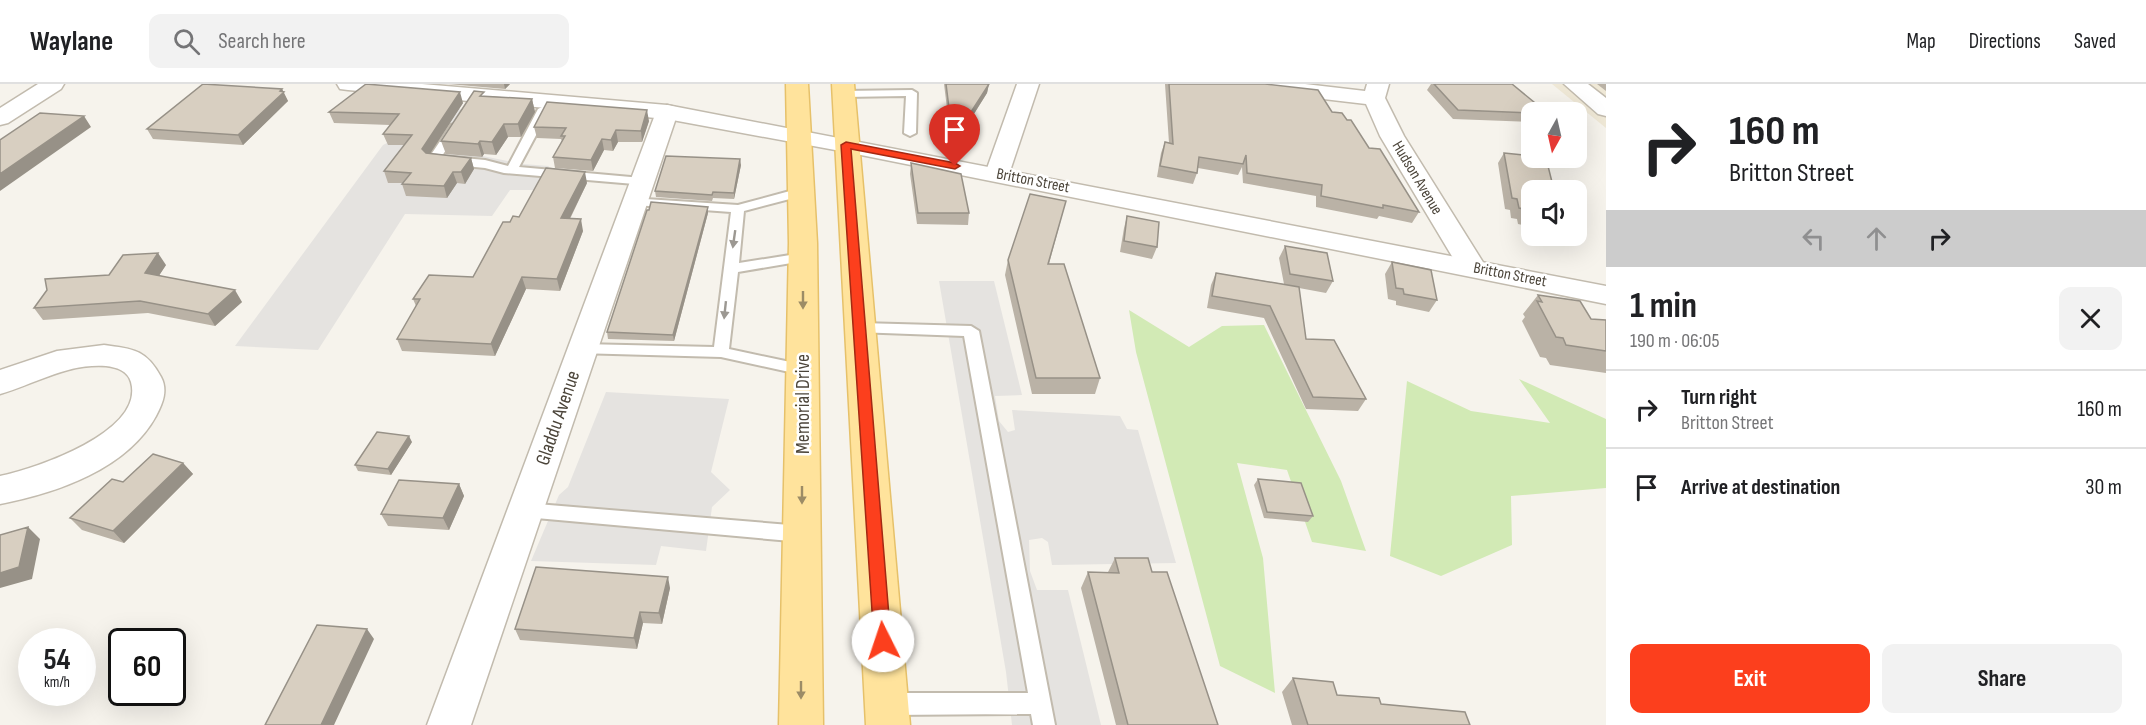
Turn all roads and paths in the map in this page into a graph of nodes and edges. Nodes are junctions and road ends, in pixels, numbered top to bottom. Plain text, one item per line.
1 (53, 84) edge
2 (348, 84) edge
3 (797, 84) edge
4 (1028, 84) edge
5 (1246, 84) edge
6 (1575, 84) edge
7 (911, 88) edge
8 (843, 89) edge
9 (639, 90) dead end
10 (1376, 91) edge
11 (548, 102) junction
12 (470, 104) junction
13 (1606, 109) edge
14 (667, 112) junction
15 (0, 118) edge
16 (910, 133) dead end
17 (800, 137) junction
18 (846, 145) junction
19 (512, 170) junction
20 (997, 174) junction
21 (639, 192) junction
22 (801, 192) junction
23 (738, 209) junction
24 (803, 257) junction
25 (1472, 267) junction
26 (730, 269) junction
27 (1606, 295) edge
28 (861, 328) junction
29 (582, 349) junction
30 (721, 352) junction
31 (803, 370) junction
32 (0, 383) edge
33 (0, 490) edge
34 (525, 510) junction
35 (802, 534) junction
36 (1041, 703) junction
37 (887, 715) edge
38 (448, 725) edge
39 (801, 725) edge
40 (1044, 725) edge

1 - 15 street
2 - 12 street, Britton Street
3 - 17 main road, Memorial Drive
4 - 20 street
5 - 10 street
6 - 13 street
7 - 8 lane
7 - 16 lane
8 - 18 main road
9 - 14 street
10 - 25 street, Hudson Avenue
11 - 12 street, Britton Street
11 - 14 street, Britton Street
11 - 19 lane
12 - 19 lane
14 - 17 street, Britton Street
14 - 21 street, Gladdu Avenue
17 - 18 street, Britton Street
17 - 22 main road, Memorial Drive
18 - 20 street, Britton Street
18 - 28 main road
19 - 21 lane
20 - 25 street, Britton Street
21 - 23 lane
21 - 29 street, Gladdu Avenue
22 - 23 lane
22 - 24 main road, Memorial Drive
23 -> 26 lane
24 - 26 lane
24 -> 31 main road, Memorial Drive
25 - 27 street, Britton Street
26 -> 30 lane
28 - 36 lane
28 - 37 main road
29 - 30 lane
29 - 34 street, Gladdu Avenue
30 - 31 lane
31 -> 35 main road, Memorial Drive
32 - 33 street
34 - 35 lane
34 - 38 street, Gladdu Avenue
35 -> 39 main road, Memorial Drive
36 - 37 lane
36 - 40 lane

